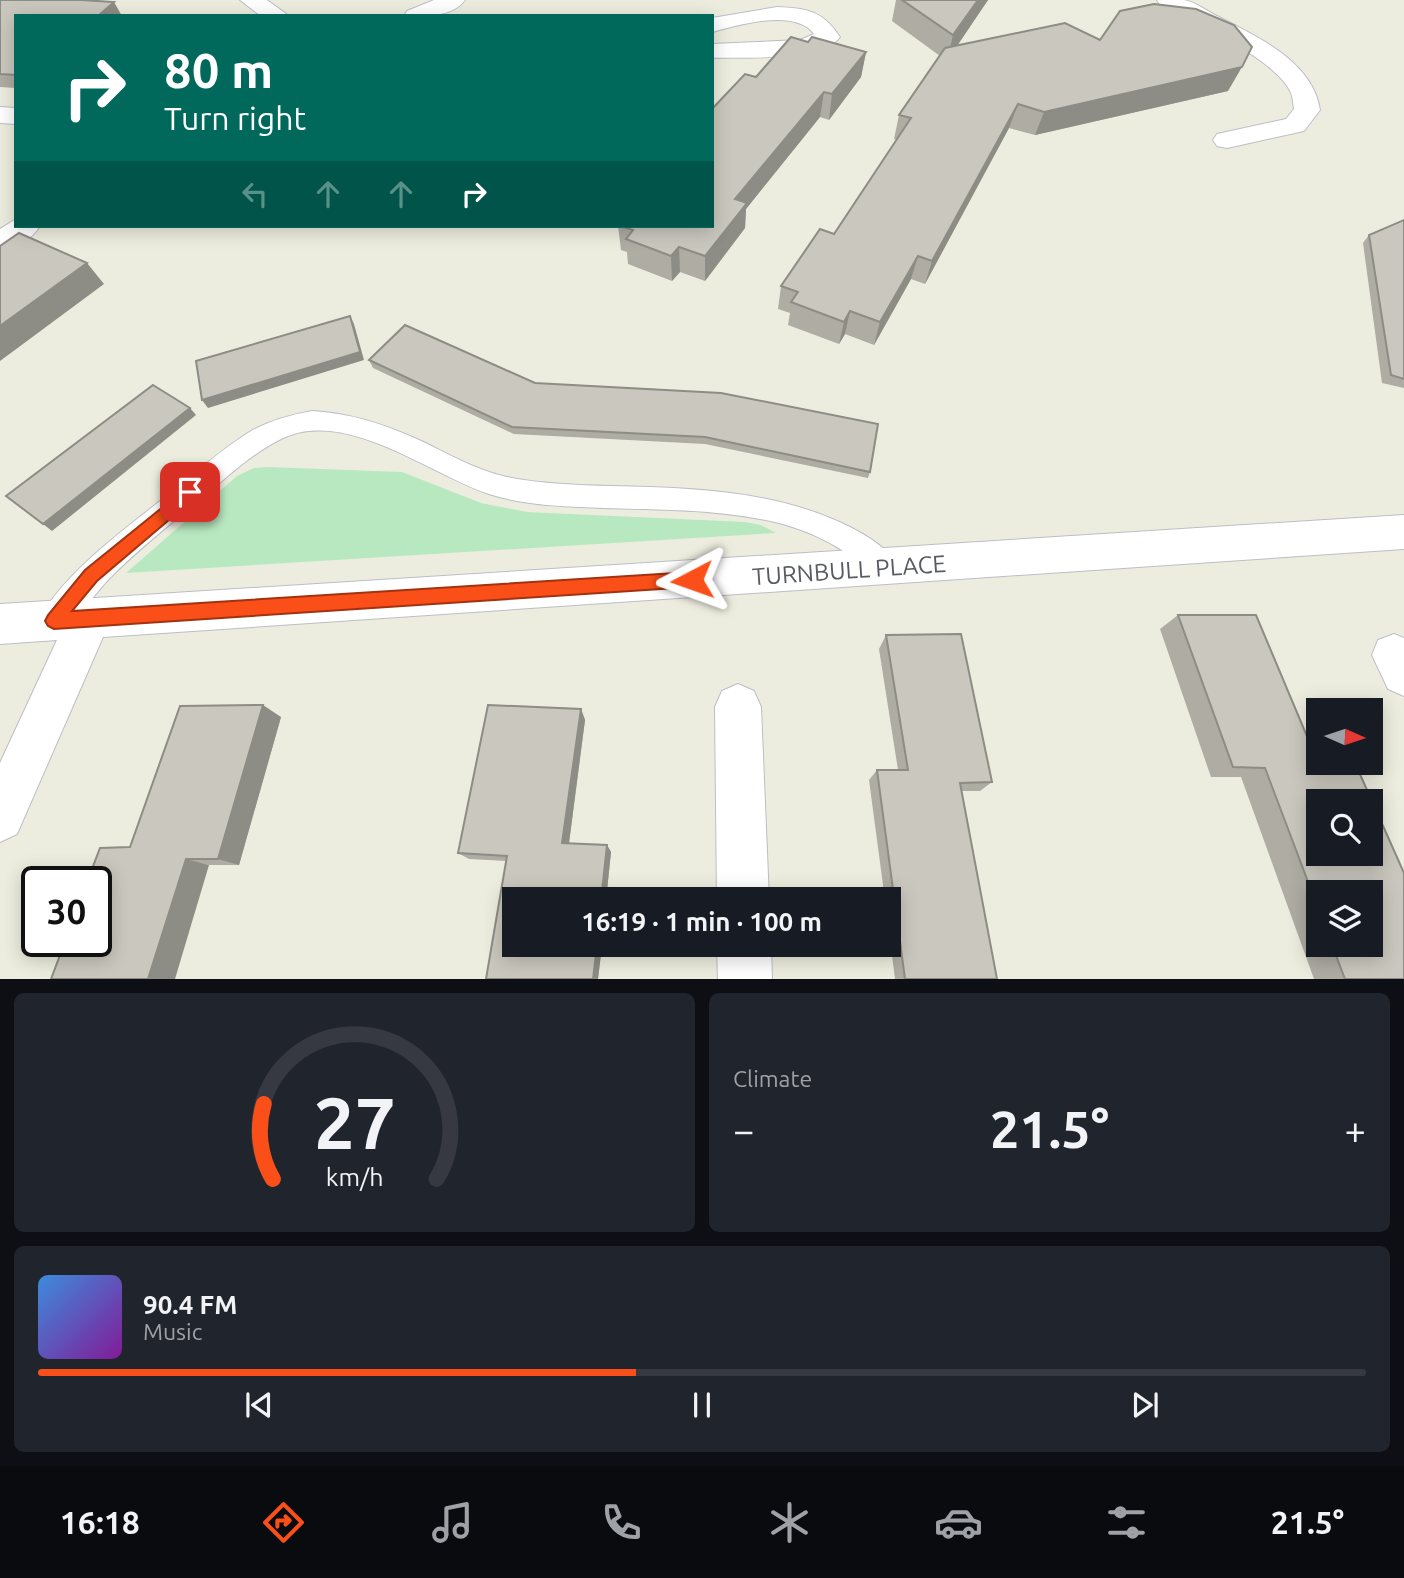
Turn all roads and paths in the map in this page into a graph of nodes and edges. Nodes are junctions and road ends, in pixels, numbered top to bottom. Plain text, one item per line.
1 (251, 0) edge
2 (454, 0) edge
3 (1168, 0) edge
4 (275, 14) edge
5 (420, 14) edge
6 (714, 24) edge
7 (714, 51) edge
8 (1227, 140) dead end
9 (22, 228) edge
10 (0, 243) edge
11 (1404, 532) edge
12 (884, 567) junction
13 (71, 620) junction
14 (0, 624) edge
15 (738, 707) dead end
16 (0, 817) edge
17 (743, 887) edge
18 (744, 957) edge
19 (745, 979) edge

1 - 4 street
2 - 5 street
3 - 8 street
6 - 7 street
9 - 10 street
11 - 12 street, TURNBULL PLACE
12 - 13 street, TURNBULL PLACE
12 - 13 lane
13 - 14 street, TURNBULL PLACE
13 - 16 street
15 - 17 street
18 - 19 street

